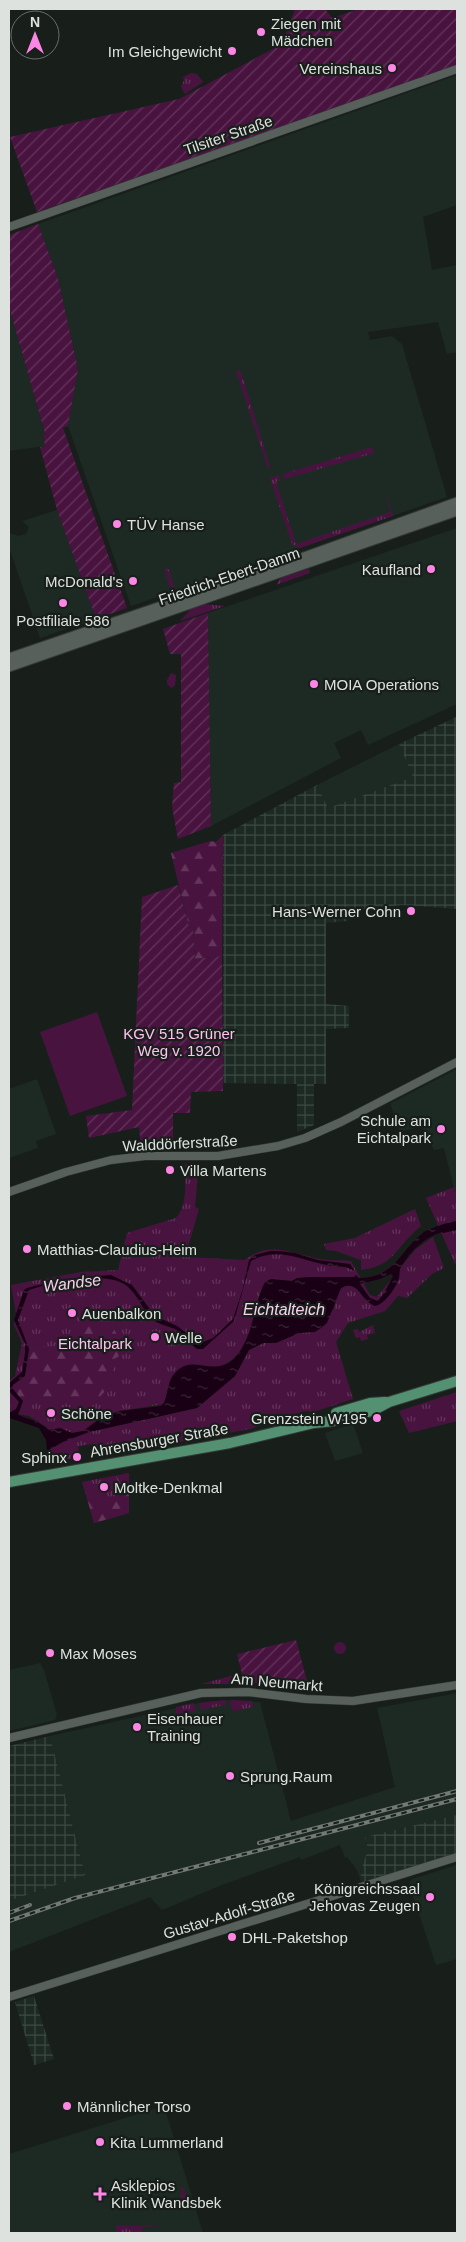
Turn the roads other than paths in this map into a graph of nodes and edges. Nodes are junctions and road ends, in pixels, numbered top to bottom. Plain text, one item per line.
1 (457, 70) edge
2 (9, 227) edge
3 (457, 502) edge
4 (457, 511) edge
5 (9, 658) edge
6 (9, 667) edge
7 (457, 1062) edge
8 (9, 1192) edge
9 (457, 1381) edge
10 (9, 1482) edge
11 (457, 1684) edge
12 (9, 1738) edge
13 (457, 1857) edge
14 (9, 1997) edge

1 - 2 street, Tilsiter Straße
3 - 5 main road, Friedrich-Ebert-Damm
4 - 6 main road, Friedrich-Ebert-Damm
7 - 8 street, Walddörferstraße
9 - 10 main road, Ahrensburger Straße
11 - 12 street, Am Neumarkt
13 - 14 street, Gustav-Adolf-Straße

